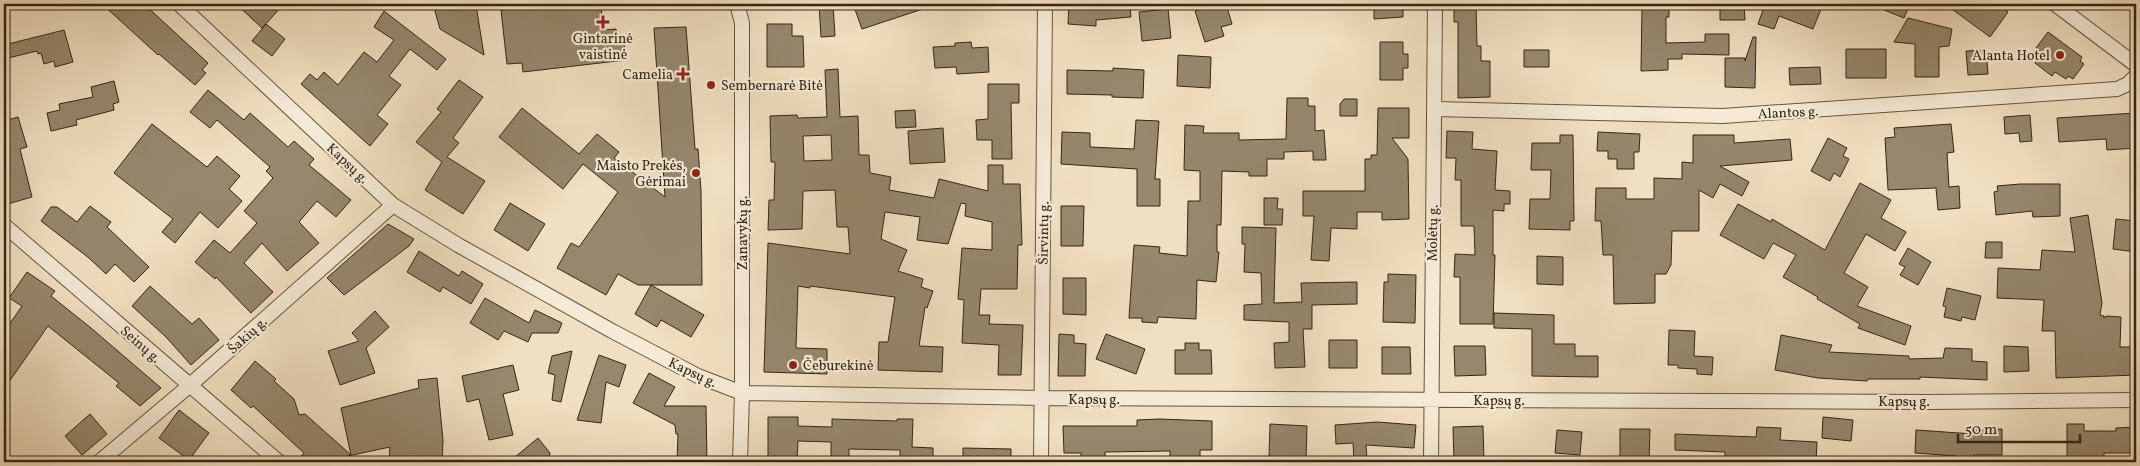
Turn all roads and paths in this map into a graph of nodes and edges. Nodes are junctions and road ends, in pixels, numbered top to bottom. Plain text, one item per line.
1 (178, 4) edge
2 (739, 4) edge
3 (1045, 4) edge
4 (1435, 4) edge
5 (2055, 4) edge
6 (2136, 65) edge
7 (2136, 76) edge
8 (1435, 109) junction
9 (393, 205) junction
10 (4, 225) edge
11 (189, 386) junction
12 (742, 393) junction
13 (1041, 398) junction
14 (1431, 400) junction
15 (2136, 400) edge
16 (98, 462) edge
17 (279, 462) edge
18 (740, 462) edge
19 (1041, 462) edge
20 (1431, 462) edge

1 - 9 street, Kapsų g.
2 - 12 street, Zanavykų g.
3 - 13 street, Širvintų g.
4 - 8 street, Molėtų g.
5 - 6 street
7 - 8 street, Alantos g.
8 - 14 street, Molėtų g.
9 - 11 street, Šakių g.
9 - 12 street, Kapsų g.
10 - 11 street, Seinų g.
11 - 16 street, Šakių g.
11 - 17 street, Seinų g.
12 - 13 street, Kapsų g.
12 - 18 street, Zanavykų g.
13 - 14 street, Kapsų g.
13 - 19 street, Širvintų g.
14 - 15 street, Kapsų g.
14 - 20 street, Molėtų g.

